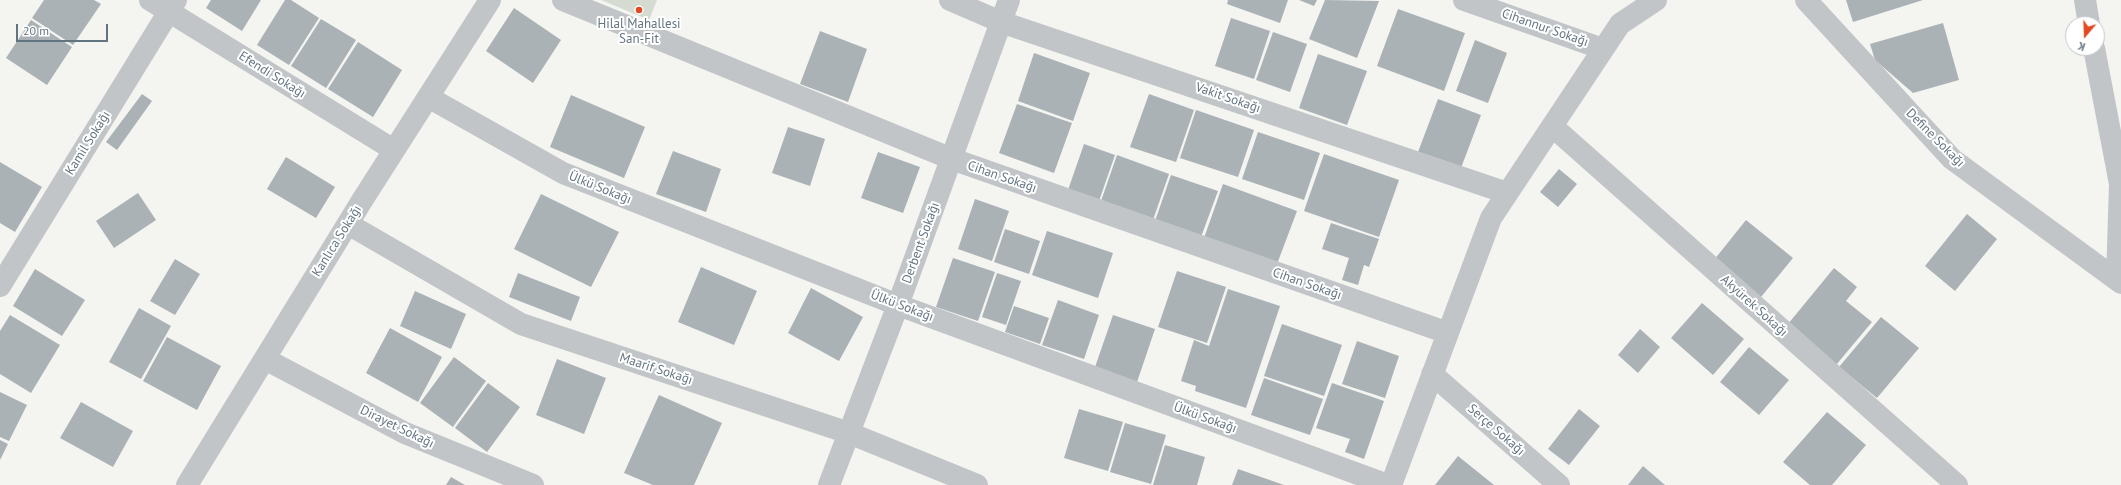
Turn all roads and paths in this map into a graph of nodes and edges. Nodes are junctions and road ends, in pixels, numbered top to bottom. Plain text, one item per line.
1 (150, 0) edge
2 (490, 0) edge
3 (563, 0) edge
4 (950, 0) edge
5 (1009, 0) edge
6 (1464, 0) edge
7 (1656, 0) edge
8 (1806, 0) edge
9 (2085, 0) edge
10 (173, 6) edge
11 (2088, 16) edge
12 (1001, 22) junction
13 (1603, 49) junction
14 (2096, 56) edge
15 (428, 97) junction
16 (1552, 126) junction
17 (394, 150) junction
18 (952, 159) junction
19 (1507, 193) junction
20 (348, 224) junction
21 (2119, 282) edge
22 (0, 286) edge
23 (898, 305) junction
24 (1448, 333) junction
25 (265, 359) junction
26 (1432, 374) junction
27 (849, 433) junction
28 (187, 485) edge
29 (533, 485) edge
30 (829, 485) edge
31 (977, 485) edge
32 (1390, 485) edge
33 (1559, 485) edge
34 (1957, 485) edge

1 - 10 street, Efendi Sokağı
2 - 15 street, Kanlıca Sokağı
3 - 18 street, Cihan Sokağı
4 - 12 street, Vakit Sokağı
5 - 12 street, Derbent Sokağı
6 - 13 street, Cihannur Sokağı
7 - 13 street
8 - 21 street, Define Sokağı
9 - 11 street
10 - 17 street, Efendi Sokağı
10 - 22 street, Kamil Sokağı
12 - 18 street, Derbent Sokağı
12 - 19 street, Vakit Sokağı
13 - 16 street
14 - 21 street
15 - 17 street, Kanlıca Sokağı
15 - 23 street, Ülkü Sokağı
16 - 19 street
16 - 34 street, Akyürek Sokağı
17 - 20 street, Kanlıca Sokağı
18 - 23 street, Derbent Sokağı
18 - 24 street, Cihan Sokağı
19 - 24 street
20 - 25 street, Kanlıca Sokağı
20 - 27 street, Maarif Sokağı
23 - 27 street, Derbent Sokağı
23 - 32 street, Ülkü Sokağı
24 - 26 street
25 - 28 street, Kanlıca Sokağı
25 - 29 street, Dirayet Sokağı
26 - 32 street
26 - 33 street, Serçe Sokağı
27 - 30 street, Derbent Sokağı
27 - 31 street, Maarif Sokağı

